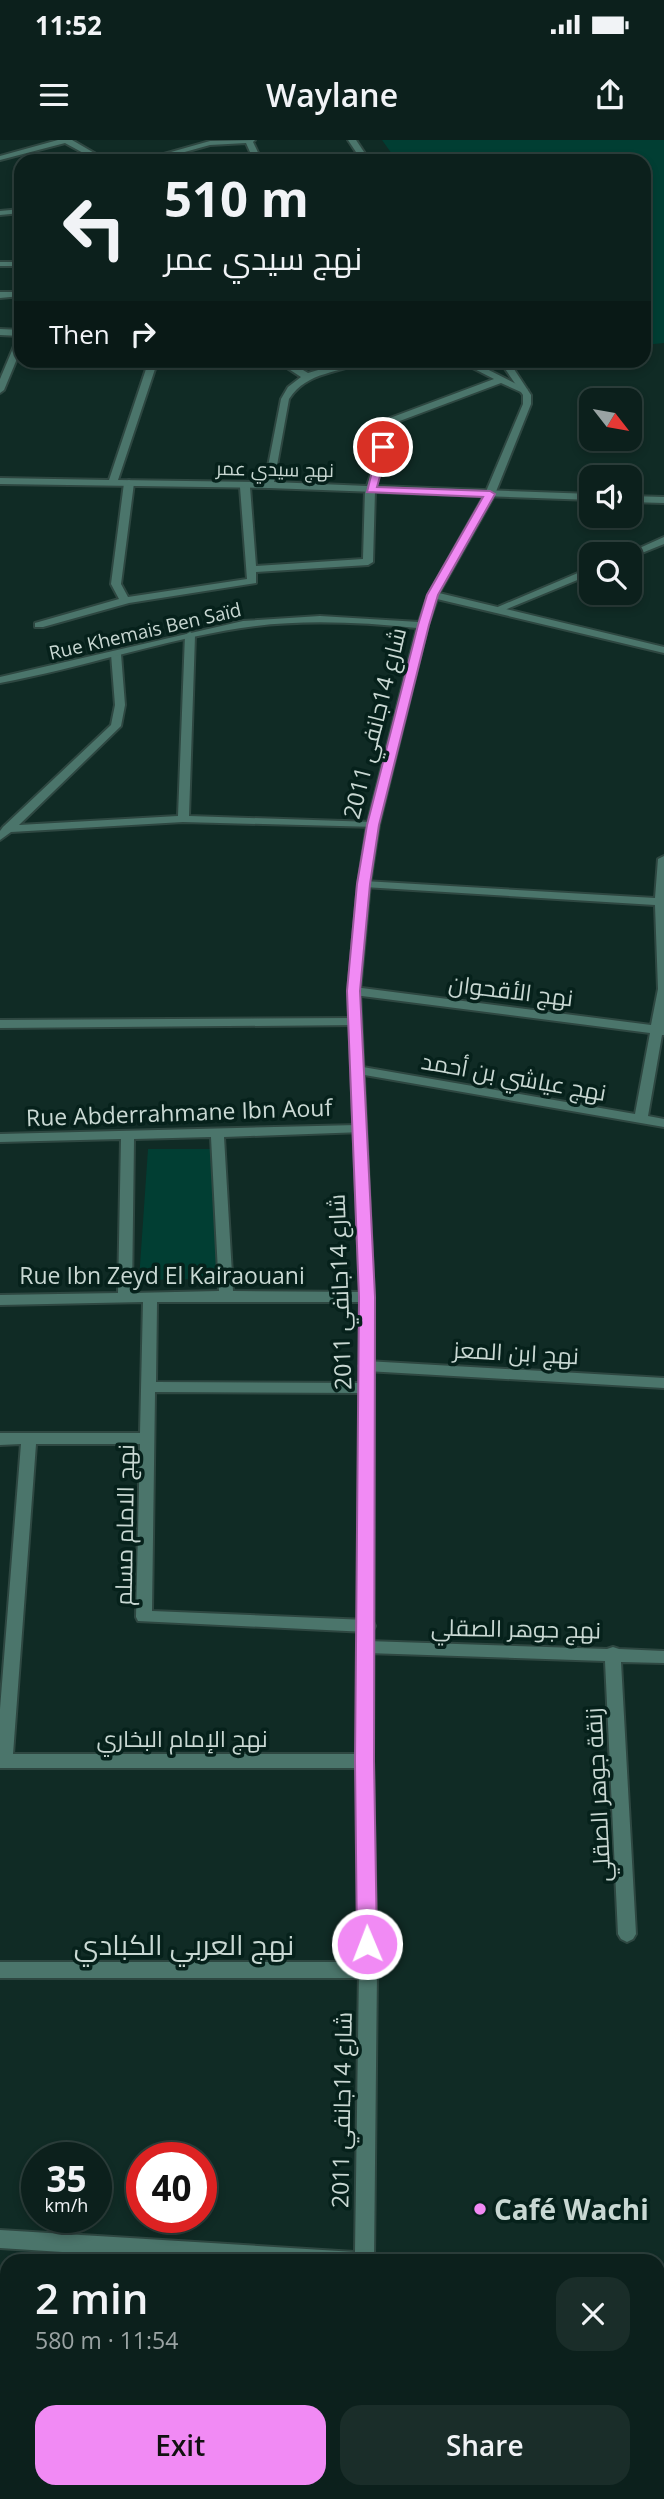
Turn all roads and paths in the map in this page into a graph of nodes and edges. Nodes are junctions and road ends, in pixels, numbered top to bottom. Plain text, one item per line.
1 (66, 140) edge
2 (250, 140) edge
3 (219, 141) edge
4 (15, 154) edge
5 (91, 154) edge
6 (170, 154) edge
7 (14, 356) edge
8 (152, 368) edge
9 (292, 368) edge
10 (335, 368) edge
11 (477, 368) edge
12 (509, 368) edge
13 (306, 376) junction
14 (500, 380) junction
15 (0, 390) edge
16 (524, 390) junction
17 (0, 481) edge
18 (113, 482) junction
19 (130, 483) junction
20 (269, 485) junction
21 (244, 486) junction
22 (370, 490) junction
23 (490, 494) junction
24 (579, 497) edge
25 (642, 499) edge
26 (664, 500) edge
27 (664, 540) edge
28 (652, 545) junction
29 (642, 549) edge
30 (664, 557) edge
31 (253, 569) junction
32 (579, 575) edge
33 (433, 595) junction
34 (125, 601) junction
35 (498, 609) junction
36 (39, 625) dead end
37 (424, 625) junction
38 (190, 635) junction
39 (664, 650) edge
40 (116, 654) junction
41 (0, 680) edge
42 (183, 819) junction
43 (373, 825) junction
44 (4, 833) edge
45 (664, 859) edge
46 (364, 884) junction
47 (660, 902) junction
48 (354, 991) junction
49 (355, 1021) junction
50 (0, 1024) edge
51 (660, 1031) edge
52 (357, 1070) junction
53 (641, 1119) junction
54 (664, 1123) edge
55 (358, 1129) junction
56 (217, 1133) junction
57 (128, 1136) junction
58 (0, 1138) edge
59 (150, 1296) junction
60 (226, 1296) junction
61 (125, 1297) junction
62 (367, 1297) junction
63 (0, 1300) edge
64 (366, 1366) junction
65 (664, 1383) edge
66 (150, 1387) junction
67 (367, 1388) junction
68 (29, 1438) junction
69 (148, 1438) junction
70 (0, 1439) edge
71 (367, 1626) junction
72 (367, 1647) junction
73 (613, 1653) junction
74 (664, 1657) edge
75 (2, 1761) edge
76 (365, 1761) junction
77 (627, 1934) dead end
78 (0, 1970) edge
79 (368, 1970) junction
80 (0, 2239) edge
81 (241, 2254) edge
82 (364, 2254) edge

1 - 4 street
1 - 5 street
2 - 3 street
3 - 6 street
7 - 15 street
8 - 18 street
9 - 13 street
10 - 13 street
11 - 14 street
12 - 16 street
13 - 20 street
14 - 16 street
14 - 22 street
16 - 23 street, شارع 14جانفي 2011
17 - 18 street, نهج سيدي عمر
18 - 19 street, نهج سيدي عمر
19 - 21 street, نهج سيدي عمر
19 - 34 street
20 - 21 street, نهج سيدي عمر
20 - 22 street, نهج سيدي عمر
21 - 31 street
22 - 23 street, نهج سيدي عمر
22 - 31 street
23 - 24 street, نهج سيدي عمر
23 - 33 street, شارع 14جانفي 2011
25 - 26 street
27 - 28 street
28 - 29 street
28 - 30 street
31 - 34 street
32 - 35 street
33 - 35 street
33 - 37 street, شارع 14جانفي 2011
34 - 36 street
35 - 39 street
37 - 38 street, Rue Khemais Ben Saïd
37 - 43 street, شارع 14جانفي 2011
38 - 40 street, Rue Khemais Ben Saïd
38 - 42 street
40 - 41 street, Rue Khemais Ben Saïd
40 - 44 street
42 - 43 street
42 - 44 street
43 - 46 street, شارع 14جانفي 2011
45 - 47 street
46 - 47 street
46 - 48 street, شارع 14جانفي 2011
47 - 51 street
48 - 49 street, شارع 14جانفي 2011
48 - 51 street, نهج الأقحوان
49 - 50 street
49 - 52 street, شارع 14جانفي 2011
51 - 53 street
52 - 53 street, نهج عياشي بن أحمد
52 - 55 street, شارع 14جانفي 2011
53 - 54 street, نهج عياشي بن أحمد
55 - 56 street, Rue Abderrahmane Ibn Aouf
55 - 62 street, شارع 14جانفي 2011
56 - 57 street, Rue Abderrahmane Ibn Aouf
56 - 60 street
57 - 58 street, Rue Abderrahmane Ibn Aouf
57 - 61 street
59 - 60 street, Rue Ibn Zeyd El Kairaouani
59 - 61 street, Rue Ibn Zeyd El Kairaouani
59 - 66 street, نهج الامام مسلم
60 - 62 street, Rue Ibn Zeyd El Kairaouani
61 - 63 street, Rue Ibn Zeyd El Kairaouani
62 - 64 street, شارع 14جانفي 2011
64 - 65 street, نهج ابن المعز
64 - 67 street, شارع 14جانفي 2011
66 - 67 street
66 - 69 street, نهج الامام مسلم
67 - 71 street, شارع 14جانفي 2011
68 - 69 street
68 - 70 street
68 - 75 street
69 - 71 street, نهج الامام مسلم
71 - 72 street, شارع 14جانفي 2011
72 - 73 street, نهج جوهر الصقلي
72 - 76 street, شارع 14جانفي 2011
73 - 74 street, نهج جوهر الصقلي
73 - 77 street, زنقة جوهر الصقلي
75 - 76 street, نهج الإمام البخاري
76 - 79 street, شارع 14جانفي 2011
78 - 79 street, نهج العربي الكبادي
79 - 82 street, شارع 14جانفي 2011
80 - 81 street

